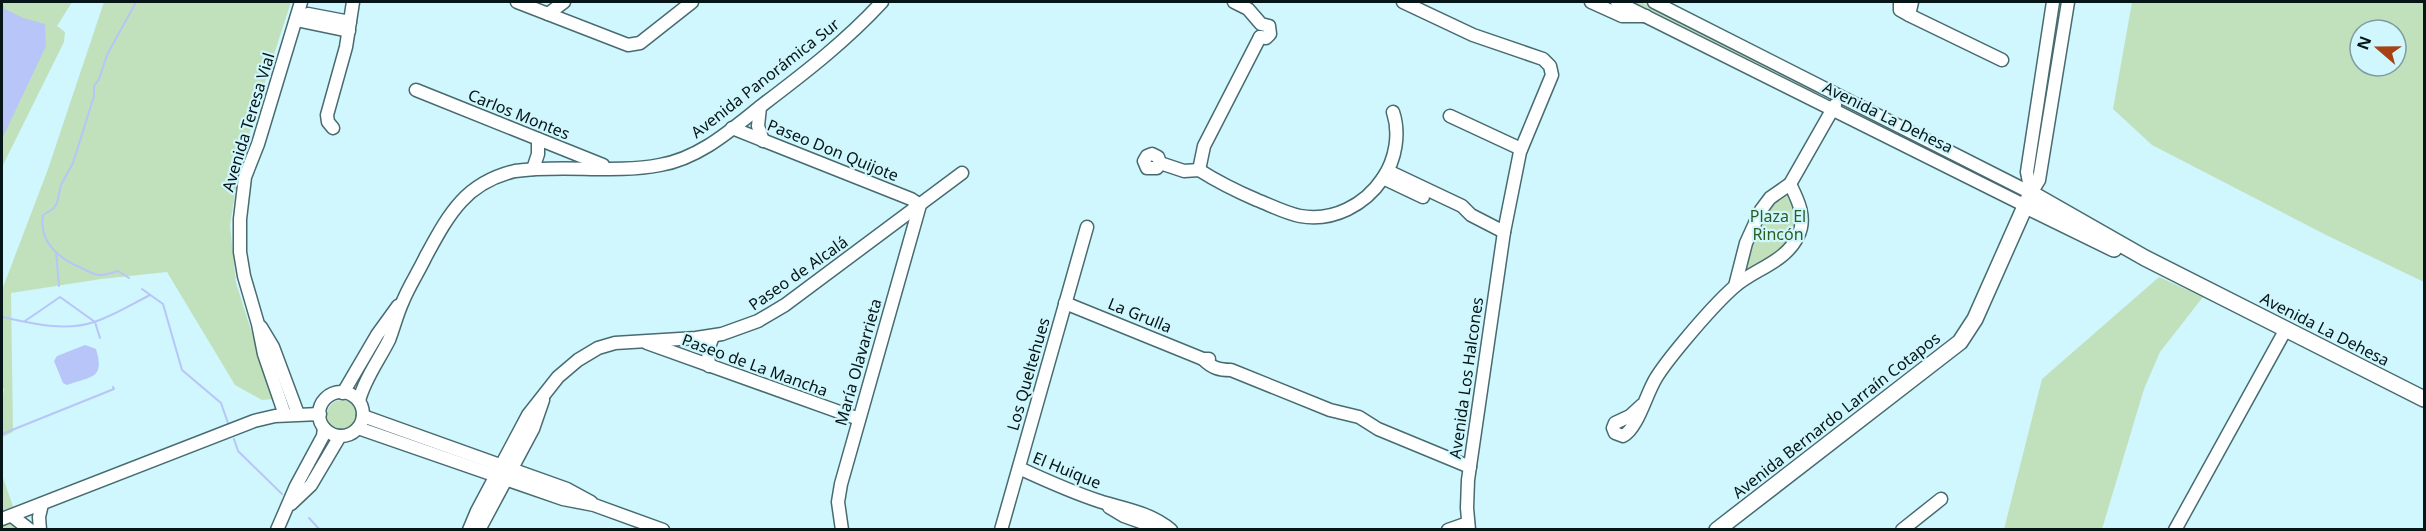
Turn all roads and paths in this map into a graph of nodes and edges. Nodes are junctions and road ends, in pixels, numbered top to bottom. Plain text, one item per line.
1 (353, 2) edge
2 (517, 2) edge
3 (564, 2) edge
4 (692, 2) edge
5 (882, 2) edge
6 (1234, 2) edge
7 (1403, 2) edge
8 (1591, 2) edge
9 (1617, 2) edge
10 (1654, 2) edge
11 (1900, 2) edge
12 (1912, 2) edge
13 (2053, 2) edge
14 (2068, 2) edge
15 (298, 11) edge
16 (548, 14) junction
17 (1909, 15) junction
18 (1646, 16) junction
19 (350, 26) junction
20 (2046, 49) junction
21 (2060, 51) junction
22 (2002, 60) dead end
23 (2041, 80) junction
24 (2054, 83) junction
25 (416, 90) dead end
26 (1840, 95) junction
27 (760, 107) junction
28 (1832, 109) junction
29 (1393, 112) dead end
30 (1450, 116) dead end
31 (333, 128) dead end
32 (732, 128) junction
33 (538, 139) junction
34 (763, 141) junction
35 (1521, 149) junction
36 (1160, 163) dead end
37 (610, 168) junction
38 (532, 169) junction
39 (1200, 170) junction
40 (962, 173) dead end
41 (1386, 174) junction
42 (1790, 184) junction
43 (2028, 200) junction
44 (920, 205) junction
45 (1087, 227) dead end
46 (885, 231) junction
47 (1504, 232) junction
48 (909, 244) junction
49 (1735, 286) junction
50 (403, 301) junction
51 (1065, 303) junction
52 (258, 324) junction
53 (2286, 329) junction
54 (713, 336) junction
55 (641, 340) junction
56 (709, 366) junction
57 (343, 393) junction
58 (2424, 399) edge
59 (359, 401) junction
60 (1642, 405) dead end
61 (298, 414) junction
62 (320, 414) junction
63 (285, 415) junction
64 (363, 416) junction
65 (860, 419) junction
66 (324, 428) junction
67 (358, 428) junction
68 (340, 436) junction
69 (438, 449) junction
70 (1470, 467) junction
71 (1018, 468) junction
72 (504, 472) junction
73 (1941, 499) dead end
74 (1104, 502) junction
75 (42, 504) junction
76 (290, 505) junction
77 (7, 518) edge
78 (1734, 524) edge
79 (1469, 526) edge
80 (30, 530) edge
81 (40, 530) edge
82 (277, 530) edge
83 (469, 530) edge
84 (479, 530) edge
85 (663, 530) edge
86 (842, 530) edge
87 (1001, 530) edge
88 (1163, 530) edge
89 (1172, 530) edge
90 (1448, 530) edge
91 (1717, 530) edge
92 (1902, 530) edge
93 (2175, 530) edge

1 - 19 street
2 - 16 street
3 - 16 street
4 - 16 street
5 - 27 street, Avenida Panorámica Sur
6 - 39 street
7 - 35 street, Avenida Los Halcones
8 - 18 street
9 - 18 street, Avenida La Dehesa
10 - 26 street, Avenida La Dehesa
11 - 17 street
12 - 17 street
13 - 20 street, Avenida Bernardo Larraín Cotapos
14 - 21 street, Avenida Bernardo Larraín Cotapos
15 - 19 street
15 - 52 street, Avenida Teresa Vial
17 - 22 street
18 - 28 street, Avenida La Dehesa
19 - 31 street
20 - 21 street
20 - 23 street, Avenida Bernardo Larraín Cotapos
21 - 24 street, Avenida Bernardo Larraín Cotapos
23 - 24 street
23 - 43 street, Avenida Bernardo Larraín Cotapos
24 - 43 street, Avenida Bernardo Larraín Cotapos
25 - 33 street, Carlos Montes
26 - 28 street
26 - 43 street, Avenida La Dehesa
27 - 32 street, Avenida Panorámica Sur
27 - 34 street
28 - 42 street
28 - 43 street, Avenida La Dehesa
29 - 41 street
30 - 35 street
32 - 34 street, Paseo Don Quijote
32 - 37 street, Avenida Panorámica Sur
33 - 37 street, Carlos Montes
33 - 38 street
34 - 44 street, Paseo Don Quijote
35 - 47 street, Avenida Los Halcones
36 - 39 street
37 - 38 street, Avenida Panorámica Sur
38 - 50 street, Avenida Panorámica Sur
39 - 41 street
40 - 44 street, Paseo de Alcalá
41 - 47 street
42 - 49 street
42 - 49 street
43 - 53 main road, Avenida La Dehesa
43 - 78 main road, Avenida Bernardo Larraín Cotapos
44 - 46 street, Paseo de Alcalá
44 - 48 street, María Olavarrieta
45 - 51 street, Los Queltehues
46 - 48 street
46 - 54 street, Paseo de Alcalá
47 - 70 street, Avenida Los Halcones
48 - 65 street, María Olavarrieta
49 - 60 street
50 - 57 street, Avenida Panorámica Sur
50 - 59 street, Avenida Panorámica Sur
51 - 70 street, La Grulla
51 - 71 street, Los Queltehues
52 - 61 street, Avenida Teresa Vial
52 - 63 street, Avenida Teresa Vial
53 - 58 main road, Avenida La Dehesa
53 - 93 street
54 - 55 street, Paseo de Alcalá
54 - 56 street
55 - 56 street, Paseo de La Mancha
55 - 72 street, Paseo de Alcalá
56 - 65 street, Paseo de La Mancha
57 - 59 street
57 - 62 street
59 - 64 street
61 - 62 street
61 - 63 street
62 - 66 street
63 - 75 street
64 - 67 street
64 - 69 street
65 - 86 street, María Olavarrieta
66 - 68 street
66 - 76 street
67 - 68 street
67 - 69 street
68 - 76 street
69 - 72 street
70 - 79 street, Avenida Los Halcones
71 - 74 street, El Huique
71 - 87 street, Los Queltehues
72 - 83 street, Paseo de Alcalá
72 - 84 street, Paseo de Alcalá
72 - 85 street
73 - 92 street
74 - 88 street, El Huique
74 - 89 street, El Huique
75 - 77 street
75 - 81 street
76 - 82 street
77 - 80 street
78 - 91 main road, Avenida Bernardo Larraín Cotapos
79 - 90 street

